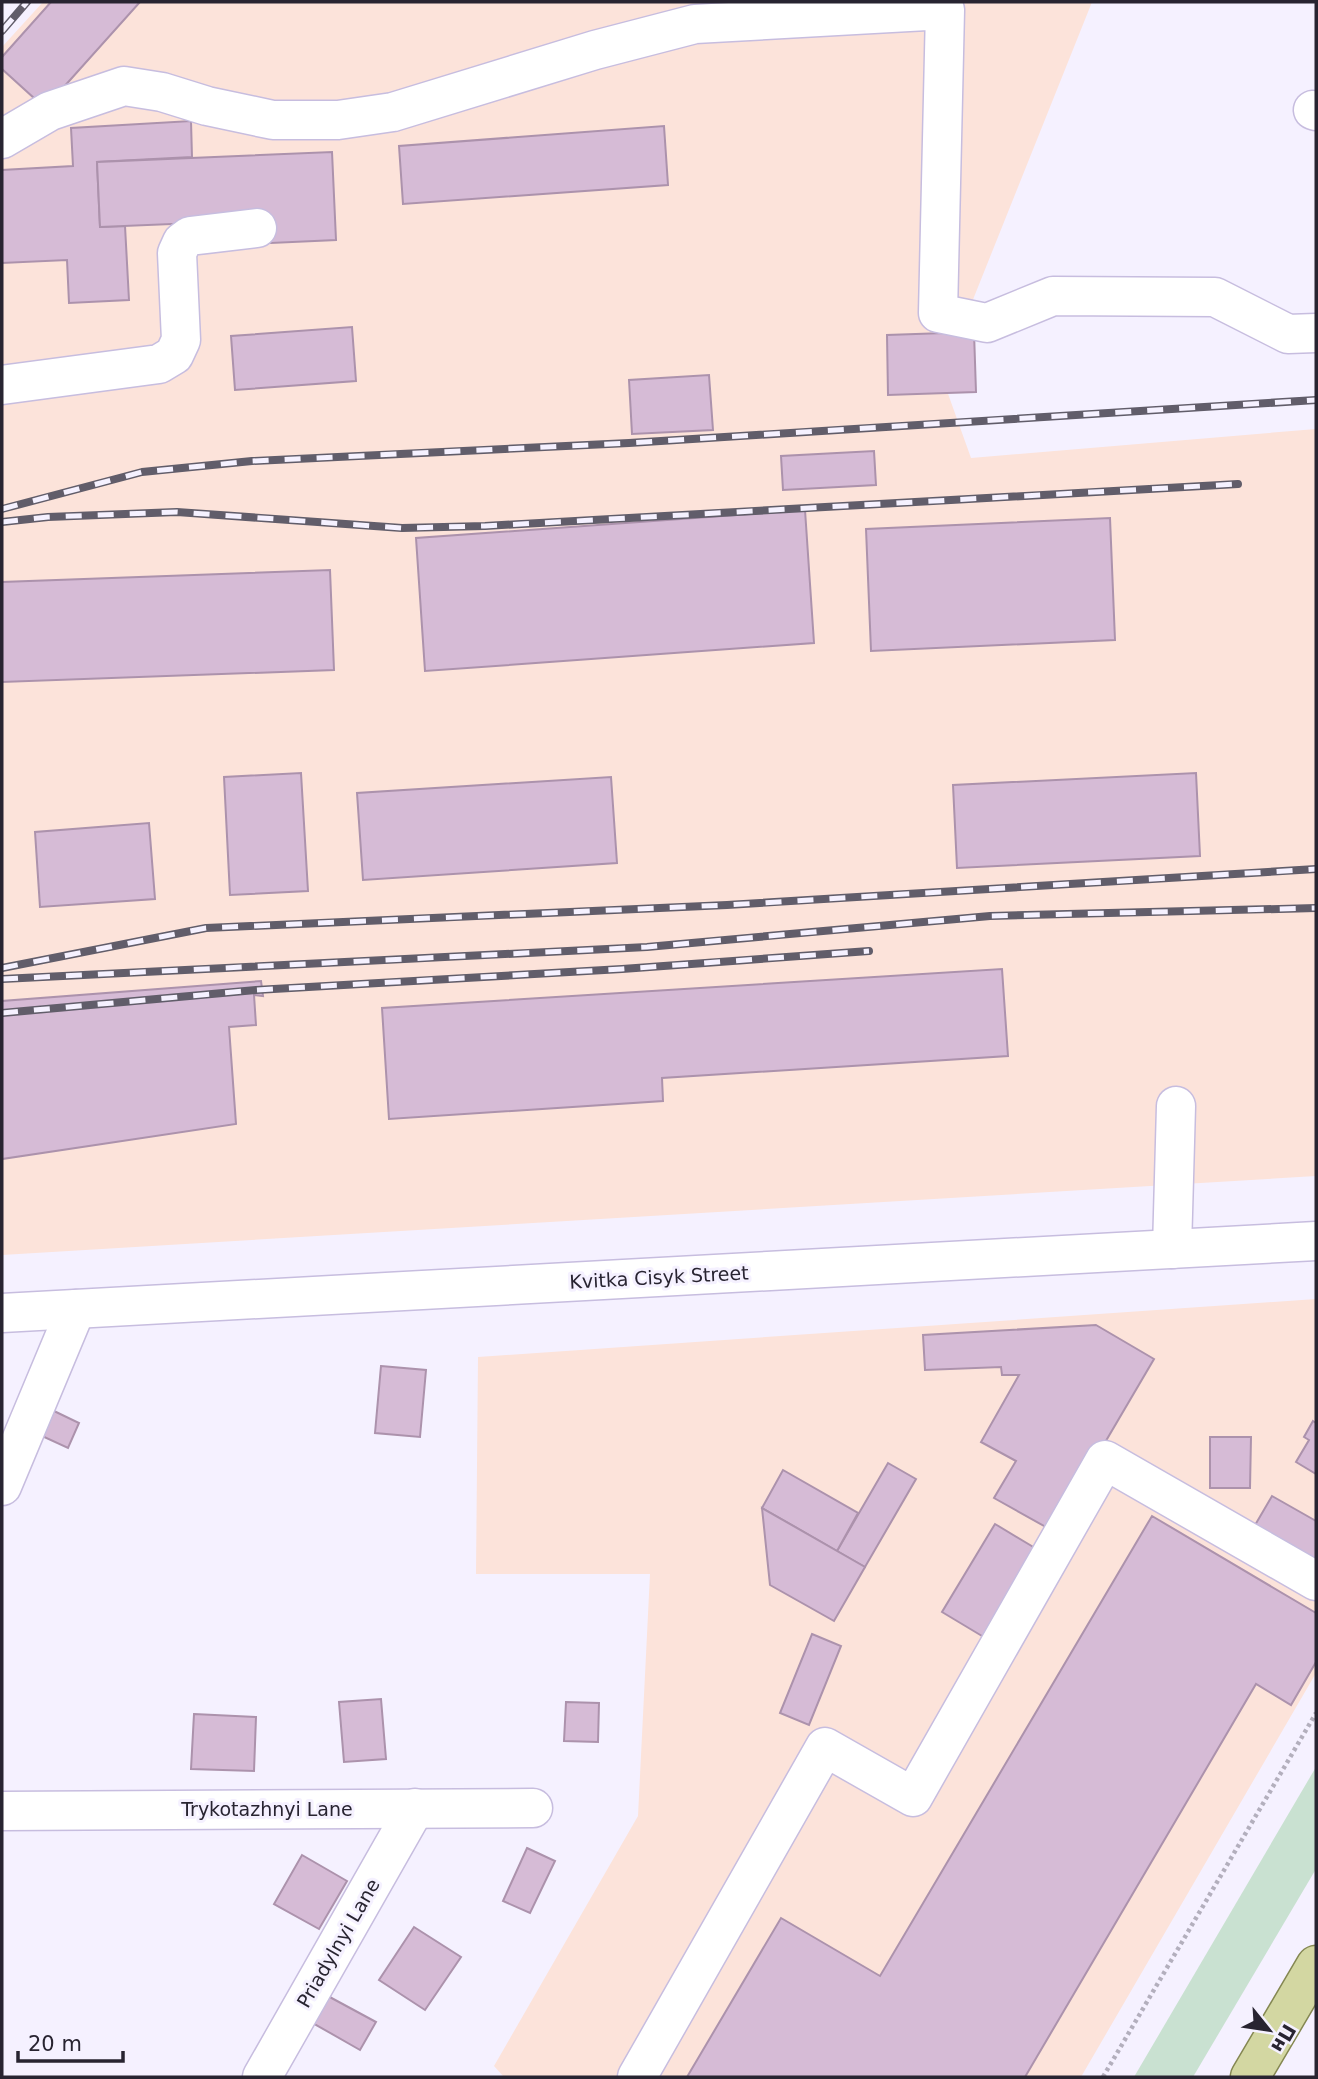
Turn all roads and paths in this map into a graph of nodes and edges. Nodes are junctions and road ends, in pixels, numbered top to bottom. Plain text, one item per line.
1 (946, 6) edge
2 (770, 11) edge
3 (2, 139) edge
4 (257, 228) dead end
5 (1316, 333) edge
6 (2, 385) edge
7 (1176, 1106) dead end
8 (1316, 1241) edge
9 (1172, 1249) junction
10 (76, 1309) junction
11 (2, 1313) edge
12 (2, 1486) edge
13 (1316, 1581) edge
14 (1316, 1713) edge
15 (415, 1808) junction
16 (533, 1808) dead end
17 (2, 1811) edge
18 (1316, 1965) edge
19 (262, 2077) edge
20 (637, 2077) edge
21 (1103, 2077) edge
22 (1250, 2077) edge

1 - 2 street
1 - 5 street
2 - 3 street
4 - 6 street
7 - 9 street
8 - 9 street, Kvitka Cisyk Street
9 - 10 street, Kvitka Cisyk Street
10 - 11 street, Kvitka Cisyk Street
10 - 12 street
13 - 20 street
14 - 21 path
15 - 16 street, Trykotazhnyi Lane
15 - 17 street, Trykotazhnyi Lane
15 - 19 street, Priadylnyi Lane
18 - 22 main road

